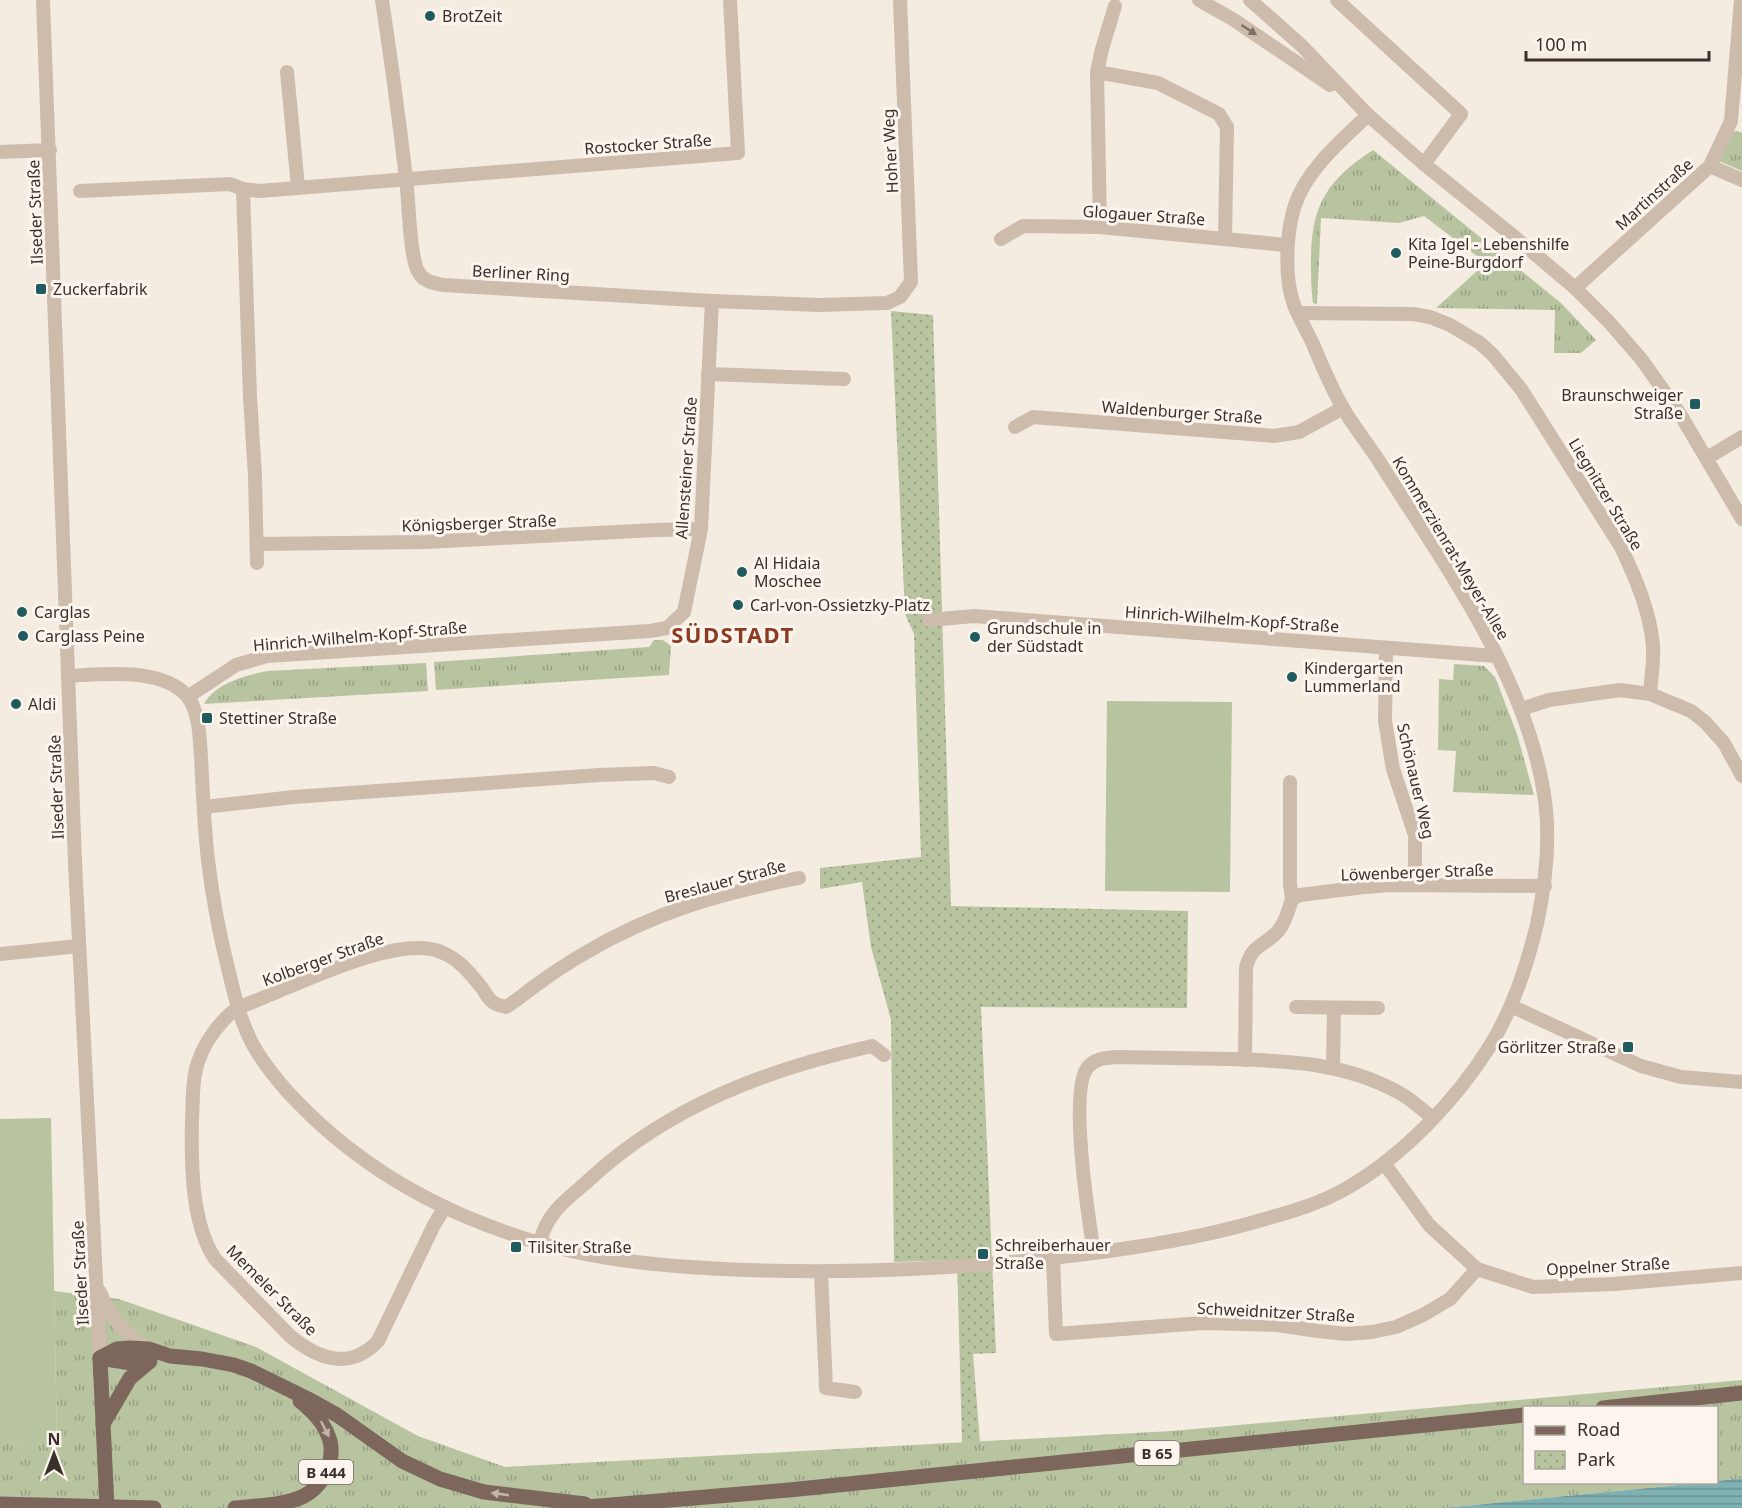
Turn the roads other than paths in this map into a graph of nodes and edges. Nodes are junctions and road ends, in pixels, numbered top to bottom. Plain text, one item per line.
1 (43, 0) edge
2 (382, 0) edge
3 (730, 0) edge
4 (900, 0) edge
5 (1199, 0) edge
6 (1250, 0) edge
7 (1337, 0) edge
8 (1741, 0) edge
9 (1115, 6) dead end
10 (287, 72) dead end
11 (1097, 72) junction
12 (1351, 100) junction
13 (1368, 115) junction
14 (1736, 123) edge
15 (50, 150) junction
16 (0, 152) edge
17 (1424, 164) junction
18 (1710, 166) junction
19 (406, 178) junction
20 (1742, 180) edge
21 (298, 187) junction
22 (243, 189) junction
23 (80, 191) dead end
24 (1100, 226) junction
25 (1001, 238) dead end
26 (1225, 238) junction
27 (1286, 245) junction
28 (1575, 288) junction
29 (900, 297) joint
30 (712, 301) junction
31 (1298, 313) junction
32 (708, 374) junction
33 (844, 379) dead end
34 (1343, 408) junction
35 (1015, 427) dead end
36 (1742, 436) edge
37 (1707, 458) junction
38 (1742, 519) edge
39 (701, 529) junction
40 (257, 544) junction
41 (257, 563) dead end
42 (929, 620) dead end
43 (668, 628) joint
44 (1386, 648) junction
45 (1496, 656) junction
46 (68, 676) junction
47 (1650, 694) junction
48 (189, 696) junction
49 (1521, 709) junction
50 (1742, 776) edge
51 (669, 777) dead end
52 (1290, 782) dead end
53 (204, 807) junction
54 (800, 878) dead end
55 (1415, 885) junction
56 (1545, 886) junction
57 (1292, 899) junction
58 (79, 946) junction
59 (0, 954) edge
60 (1511, 1006) junction
61 (506, 1007) joint
62 (1296, 1007) dead end
63 (237, 1008) junction
64 (1334, 1008) junction
65 (1378, 1008) dead end
66 (884, 1055) dead end
67 (1245, 1060) junction
68 (1333, 1067) junction
69 (1742, 1082) edge
70 (1433, 1118) junction
71 (1383, 1163) junction
72 (445, 1207) junction
73 (539, 1243) junction
74 (1094, 1253) junction
75 (1053, 1258) junction
76 (1477, 1269) junction
77 (821, 1272) junction
78 (1742, 1273) edge
79 (98, 1285) junction
80 (149, 1355) junction
81 (100, 1358) junction
82 (284, 1388) junction
83 (855, 1392) dead end
84 (1742, 1393) edge
85 (1613, 1406) edge
86 (1523, 1415) edge
87 (103, 1424) junction
88 (0, 1504) edge
89 (600, 1506) junction
90 (107, 1508) edge
91 (154, 1508) edge
92 (235, 1508) edge
93 (575, 1508) edge

1 - 15 street, Ilseder Straße
2 - 19 street, Berliner Ring
3 - 19 street, Rostocker Straße
4 - 29 street, Hoher Weg
5 -> 12 street
6 - 12 street
7 - 17 street
8 - 14 street, Martinstraße
9 - 11 street
10 - 21 street
11 - 24 street
11 - 26 street
12 - 13 street
13 - 17 street
13 - 27 street, Kommerzienrat-Meyer-Allee
14 - 18 street, Martinstraße
15 - 16 street
15 - 46 street, Ilseder Straße
17 - 28 street
18 - 20 street
18 - 28 street, Martinstraße
19 - 21 street
19 - 30 street, Berliner Ring
21 - 22 street
22 - 23 street
22 - 40 street
24 - 25 street, Glogauer Straße
24 - 26 street, Glogauer Straße
26 - 27 street, Glogauer Straße
27 - 31 street, Kommerzienrat-Meyer-Allee
28 - 37 street
29 - 30 street, Berliner Ring
30 - 32 street, Allensteiner Straße
31 - 34 street, Kommerzienrat-Meyer-Allee
31 - 47 street, Liegnitzer Straße
32 - 33 street, Allensteiner Straße
32 - 39 street, Allensteiner Straße
34 - 35 street, Waldenburger Straße
34 - 45 street, Kommerzienrat-Meyer-Allee
36 - 37 street
37 - 38 street
39 - 40 street, Königsberger Straße
39 - 43 street, Allensteiner Straße
40 - 41 street
42 - 44 street, Hinrich-Wilhelm-Kopf-Straße
43 - 48 street, Hinrich-Wilhelm-Kopf-Straße
44 - 45 street, Hinrich-Wilhelm-Kopf-Straße
44 - 55 street, Schönauer Weg
45 - 49 street, Kommerzienrat-Meyer-Allee
46 - 48 street
46 - 58 street, Ilseder Straße
47 - 49 street
47 - 50 street
48 - 53 street, Kommerzienrat-Meyer-Allee
49 - 56 street, Kommerzienrat-Meyer-Allee
51 - 53 street
52 - 57 street
53 - 63 street, Kommerzienrat-Meyer-Allee
54 - 61 street, Breslauer Straße
55 - 56 street, Löwenberger Straße
55 - 57 street, Löwenberger Straße
56 - 60 street, Kommerzienrat-Meyer-Allee
57 - 67 street
58 - 59 street
58 - 79 street, Ilseder Straße
60 - 69 street
60 - 70 street, Kommerzienrat-Meyer-Allee
61 - 63 street, Kolberger Straße
62 - 64 street
63 - 72 street, Kommerzienrat-Meyer-Allee
63 - 72 street, Memeler Straße
64 - 65 street
64 - 68 street
66 - 73 street
67 - 68 street
67 - 74 street
68 - 70 street
70 - 71 street, Kommerzienrat-Meyer-Allee
71 - 74 street, Kommerzienrat-Meyer-Allee
71 - 76 street, Oppelner Straße
72 - 73 street, Kommerzienrat-Meyer-Allee
73 - 77 street, Kommerzienrat-Meyer-Allee
74 - 75 street, Kommerzienrat-Meyer-Allee
75 - 76 street, Schweidnitzer Straße
75 - 77 street, Kommerzienrat-Meyer-Allee
76 - 78 street, Oppelner Straße
77 - 83 street
79 - 80 street
79 - 81 street, Ilseder Straße
80 - 81 main road
80 - 82 main road, B 444
80 - 87 main road
81 - 87 main road
89 -> 82 main road
82 -> 92 main road, B 444
84 - 85 main road
86 - 89 main road, B 65
87 - 90 main road, bridge
88 - 91 main road
89 - 93 main road, B 65

